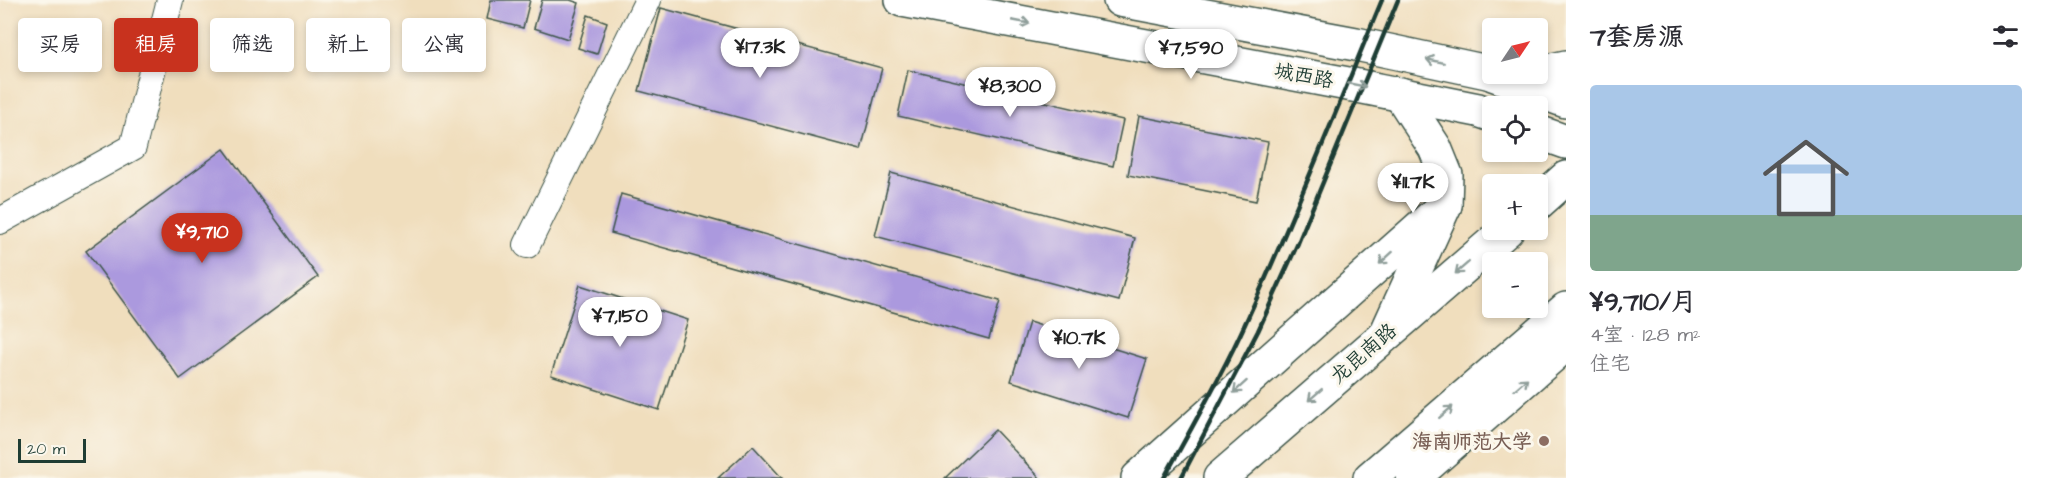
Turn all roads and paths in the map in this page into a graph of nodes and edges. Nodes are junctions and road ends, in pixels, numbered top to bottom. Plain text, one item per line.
1 (170, 0) edge
2 (648, 0) edge
3 (902, 0) edge
4 (1120, 0) edge
5 (1566, 67) edge
6 (1482, 70) edge
7 (1548, 71) edge
8 (1522, 84) edge
9 (1400, 94) junction
10 (1566, 101) edge
11 (1482, 111) edge
12 (1548, 136) edge
13 (1566, 142) edge
14 (1566, 178) edge
15 (1548, 194) edge
16 (1445, 205) junction
17 (0, 221) edge
18 (1495, 240) edge
19 (527, 245) dead end
20 (1566, 309) edge
21 (1387, 332) junction
22 (1566, 344) edge
23 (1138, 478) edge
24 (1220, 478) edge
25 (1370, 478) edge
26 (1413, 478) edge

1 - 17 street
2 - 19 street
3 -> 9 main road, 城西路
6 -> 4 main road, 城西路
5 - 7 main road
8 - 10 main road, 城西路
9 - 11 main road, 城西路
9 - 16 main road
12 - 13 main road
14 - 15 main road
16 - 21 main road
16 -> 23 main road
18 -> 21 main road, 龙昆南路
25 -> 20 main road
21 -> 24 main road, 龙昆南路
26 -> 22 main road

